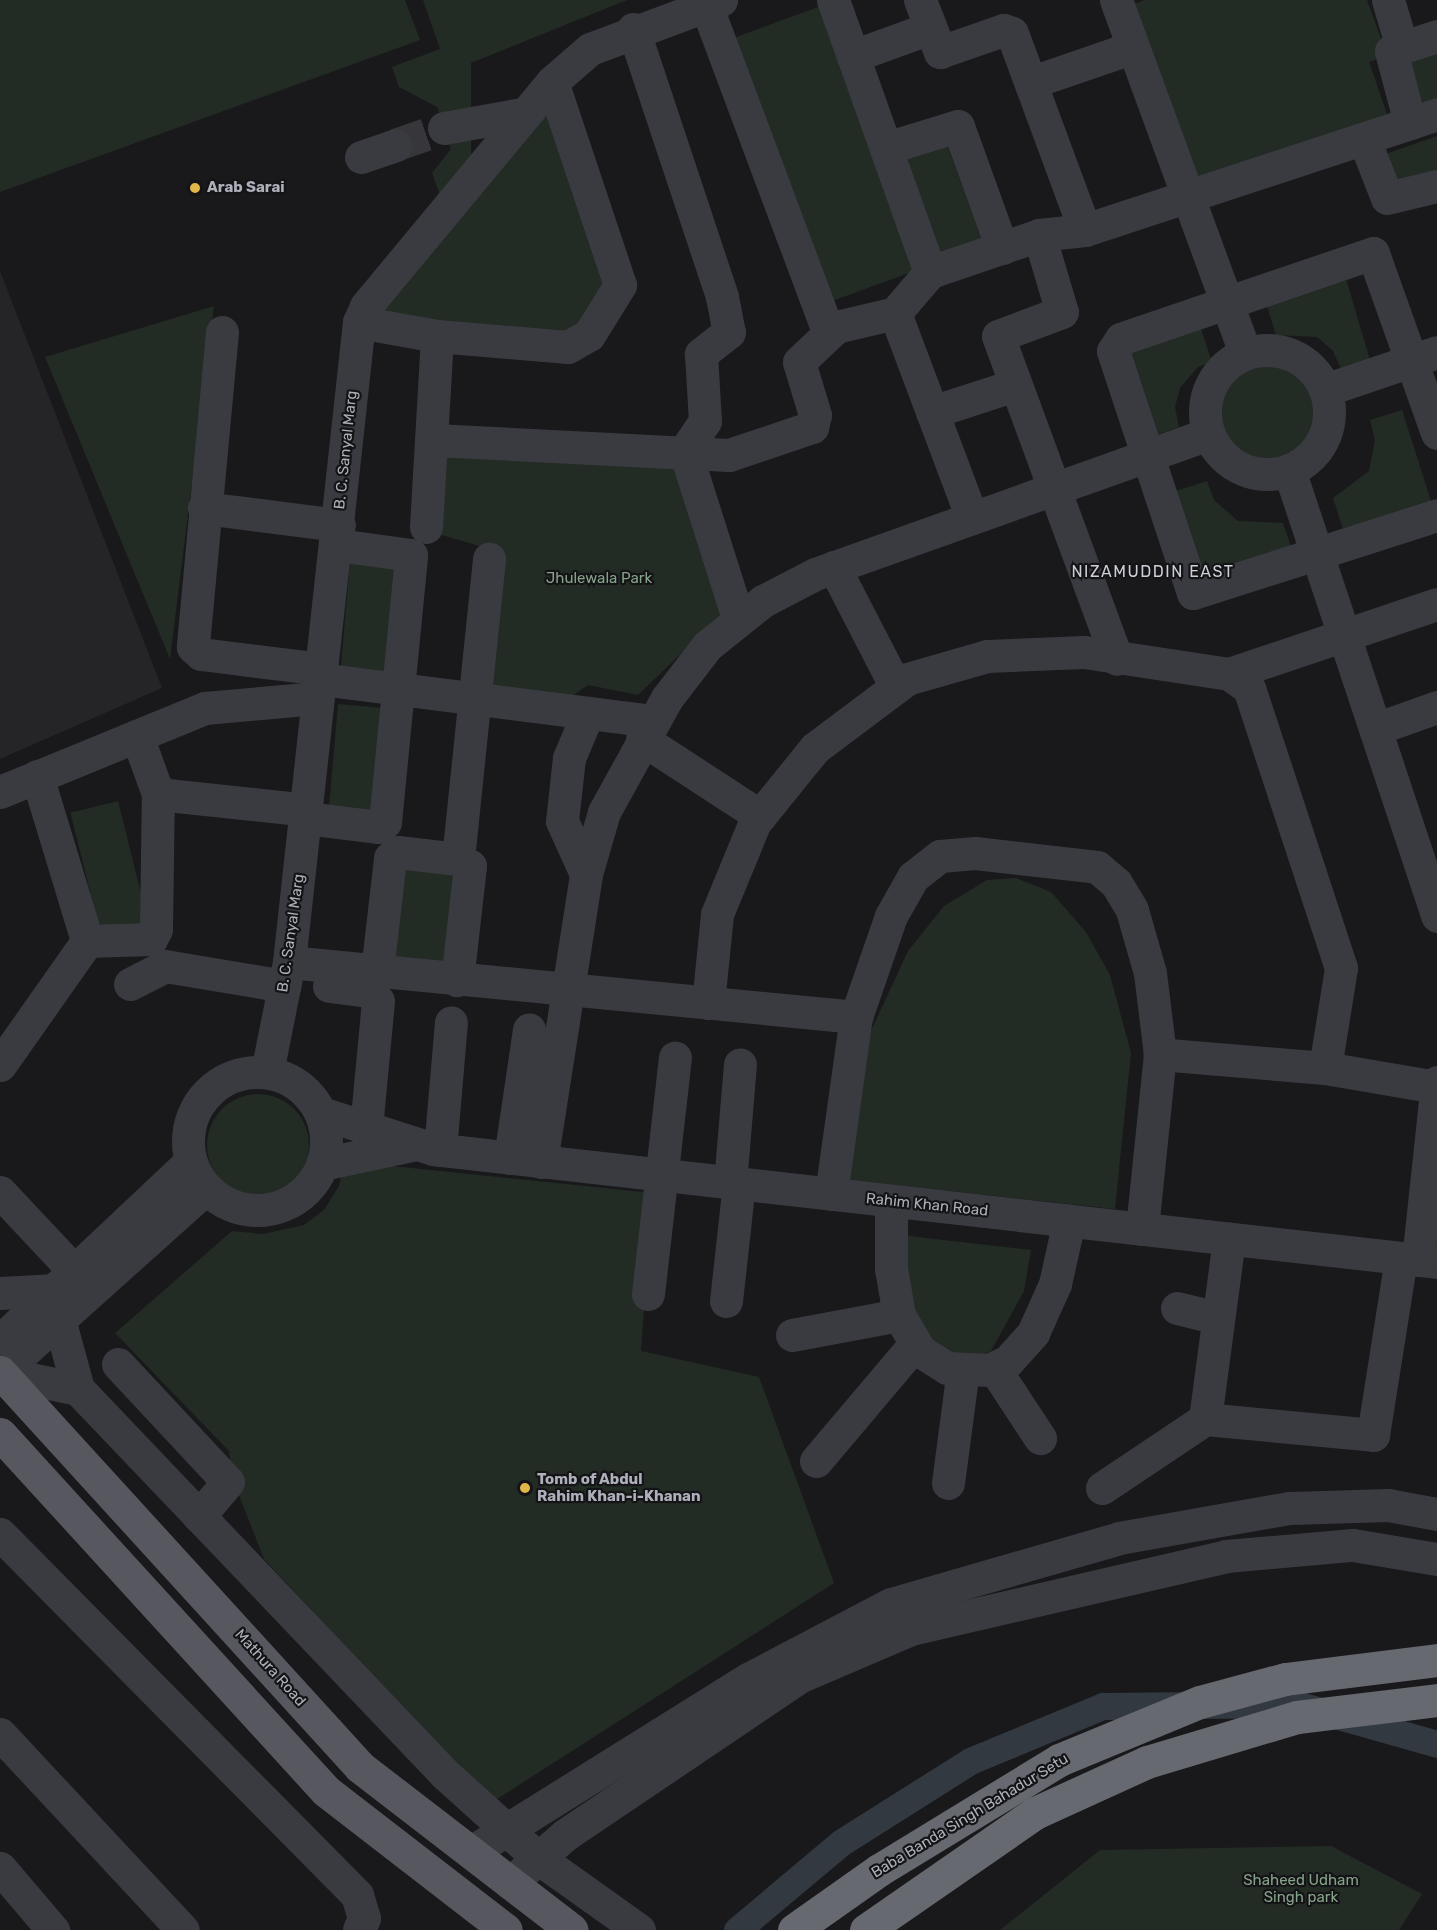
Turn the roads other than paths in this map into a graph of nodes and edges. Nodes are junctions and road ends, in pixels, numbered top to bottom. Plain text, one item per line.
1 (833, 0) edge
2 (1116, 0) edge
3 (1388, 0) edge
4 (714, 3) edge
5 (925, 14) edge
6 (633, 29) junction
7 (1437, 36) edge
8 (1402, 47) junction
9 (1131, 48) junction
10 (853, 56) junction
11 (552, 82) junction
12 (1032, 82) junction
13 (522, 114) junction
14 (1423, 119) edge
15 (444, 128) tunnel mouth
16 (1364, 140) junction
17 (395, 145) tunnel mouth
18 (886, 148) junction
19 (361, 157) dead end
20 (1437, 186) edge
21 (1185, 198) junction
22 (1085, 230) junction
23 (1039, 235) junction
24 (1002, 248) junction
25 (930, 272) junction
26 (1224, 303) junction
27 (895, 313) junction
28 (359, 322) junction
29 (836, 327) junction
30 (222, 332) dead end
31 (437, 336) junction
32 (1245, 353) junction
33 (1425, 356) edge
34 (1015, 386) junction
35 (1326, 390) junction
36 (932, 412) junction
37 (1437, 433) edge
38 (1208, 434) junction
39 (434, 440) junction
40 (686, 451) junction
41 (1148, 458) junction
42 (1289, 470) junction
43 (1052, 491) junction
44 (204, 508) junction
45 (1437, 515) edge
46 (972, 518) junction
47 (426, 527) dead end
48 (338, 535) junction
49 (1318, 556) junction
50 (489, 559) dead end
51 (834, 567) junction
52 (1437, 604) edge
53 (738, 618) junction
54 (1344, 636) junction
55 (1117, 659) junction
56 (1229, 674) junction
57 (319, 682) junction
58 (896, 687) junction
59 (397, 688) junction
60 (478, 699) junction
61 (1437, 707) edge
62 (588, 713) junction
63 (1375, 729) junction
64 (647, 730) junction
65 (137, 736) junction
66 (37, 776) junction
67 (0, 792) edge
68 (158, 794) junction
69 (306, 814) junction
70 (760, 816) junction
71 (458, 860) junction
72 (586, 874) junction
73 (1431, 877) edge
74 (1437, 916) edge
75 (87, 941) junction
76 (377, 971) junction
77 (286, 976) junction
78 (457, 980) junction
79 (130, 984) dead end
80 (568, 992) junction
81 (708, 1003) junction
82 (856, 1017) junction
83 (451, 1022) dead end
84 (1160, 1054) junction
85 (675, 1058) dead end
86 (740, 1064) dead end
87 (0, 1065) edge
88 (1325, 1068) junction
89 (267, 1072) junction
90 (1437, 1082) edge
91 (1437, 1087) edge
92 (321, 1113) junction
93 (366, 1128) junction
94 (429, 1147) junction
95 (525, 1160) junction
96 (322, 1164) junction
97 (662, 1175) junction
98 (198, 1176) junction
99 (742, 1185) junction
100 (0, 1192) edge
101 (831, 1194) junction
102 (891, 1201) junction
103 (1069, 1221) junction
104 (1142, 1229) junction
105 (1229, 1239) junction
106 (752, 1251) dead end
107 (1419, 1260) edge
108 (0, 1293) edge
109 (71, 1293) junction
110 (648, 1294) dead end
111 (726, 1301) dead end
112 (1178, 1308) dead end
113 (897, 1310) junction
114 (1218, 1318) junction
115 (798, 1328) dead end
116 (915, 1344) junction
117 (118, 1364) dead end
118 (0, 1365) edge
119 (978, 1369) junction
120 (78, 1389) junction
121 (1205, 1419) junction
122 (0, 1434) edge
123 (1040, 1437) dead end
124 (816, 1461) dead end
125 (948, 1483) dead end
126 (1102, 1488) dead end
127 (1437, 1514) edge
128 (199, 1516) junction
129 (0, 1534) edge
130 (1437, 1559) edge
131 (1437, 1660) edge
132 (1437, 1700) edge
133 (0, 1734) edge
134 (507, 1829) junction
135 (471, 1852) junction
136 (538, 1858) junction
137 (0, 1868) edge
138 (510, 1883) junction
139 (571, 1929) edge
140 (52, 1930) edge
141 (183, 1930) edge
142 (359, 1930) edge
143 (506, 1930) edge
144 (639, 1930) edge
145 (794, 1930) edge
146 (866, 1930) edge

1 - 10 street
2 - 9 street
3 - 8 street
4 - 6 street
4 - 29 street
5 - 10 street
5 - 12 street
6 - 11 street
6 - 40 street
7 - 8 street
8 - 14 street
9 - 12 street
9 - 21 street
10 - 18 street
11 - 13 street
11 - 31 street
12 - 22 street
13 - 15 street
13 - 28 street
14 - 16 street
16 - 20 street
16 - 21 street
17 - 19 street
18 - 24 street
18 - 25 street
21 - 22 street
21 - 26 street
22 - 23 street
23 - 24 street
23 - 34 street
24 - 25 street
25 - 27 street
26 - 32 street
26 - 33 street
26 - 41 street
27 - 29 street
27 - 36 street
28 - 31 street
28 - 48 street, B. C. Sanyal Marg
29 - 40 street
30 - 44 street
31 - 39 street
32 - 35 street
32 - 38 street
33 - 35 street
33 - 37 street
34 - 36 street
34 - 43 street
35 - 42 street
36 - 46 street
38 - 41 street
38 - 42 street
39 - 40 street
39 - 47 street
40 - 53 street
41 - 43 street
41 - 49 street
42 - 49 street
43 - 46 street
43 - 55 street
44 - 48 street
44 - 57 street
45 - 49 street
46 - 51 street
48 - 57 street, B. C. Sanyal Marg
48 - 59 street
49 - 54 street
50 - 60 street
51 - 53 street
51 - 58 street
52 - 54 street
53 - 64 street
54 - 56 street
54 - 63 street
55 - 56 street
55 - 58 street
56 - 88 street
57 - 59 street
57 - 65 street
57 - 69 street, B. C. Sanyal Marg
58 - 70 street
59 - 60 street
59 - 69 street
60 - 62 street
60 - 71 street
61 - 63 street
62 - 64 street
62 - 72 street
63 - 73 street
64 - 70 street
64 - 72 street
65 - 66 street
65 - 68 street
66 - 67 street
66 - 75 street
68 - 69 street
68 - 75 street
69 - 77 street, B. C. Sanyal Marg
70 - 81 street
71 - 76 street
71 - 78 street
72 - 80 street
73 - 74 street
75 - 87 street
76 - 77 street
76 - 78 street
77 - 79 street
77 - 89 street, B. C. Sanyal Marg
77 - 93 street
78 - 80 street
80 - 81 street
80 - 95 street
81 - 82 street
82 - 84 street
82 - 101 street
83 - 94 street
84 - 88 street
84 - 104 street
85 - 97 street
86 - 99 street
88 - 91 street
89 - 92 street
89 - 98 street
90 - 91 street
91 - 107 street
92 - 93 street, Rahim Khan Road
92 - 96 street
93 - 94 street, Rahim Khan Road
94 - 95 street, Rahim Khan Road
94 - 96 street, Rahim Khan Road
95 - 97 street, Rahim Khan Road
96 - 98 street
97 - 99 street, Rahim Khan Road
97 - 110 street
98 - 109 street
99 - 101 street, Rahim Khan Road
99 - 106 street
99 - 111 street
100 - 109 street
101 - 102 street, Rahim Khan Road
102 - 103 street, Rahim Khan Road
102 - 113 street
103 - 104 street, Rahim Khan Road
103 - 119 street
104 - 105 street, Rahim Khan Road
105 - 107 street, Rahim Khan Road
105 - 114 street
107 - 121 street
108 - 109 street
109 - 118 street
109 - 120 street
112 - 114 street
113 - 115 street
113 - 116 street
114 - 121 street
116 - 119 street
116 - 124 street
117 - 128 street
118 - 120 street
118 - 135 main road, Mathura Road
119 - 123 street
119 - 125 street
120 - 128 street
121 - 126 street
122 - 143 main road
127 - 134 street
128 - 134 street
129 - 142 street
130 - 136 street
131 - 145 highway, Baba Banda Singh Bahadur Setu
132 - 146 highway, Baba Banda Singh Bahadur Setu
133 - 141 street
134 - 135 street
134 - 136 street
135 - 138 main road, Mathura Road
136 - 138 street
136 - 144 street
137 - 140 street
138 - 139 main road, Mathura Road

